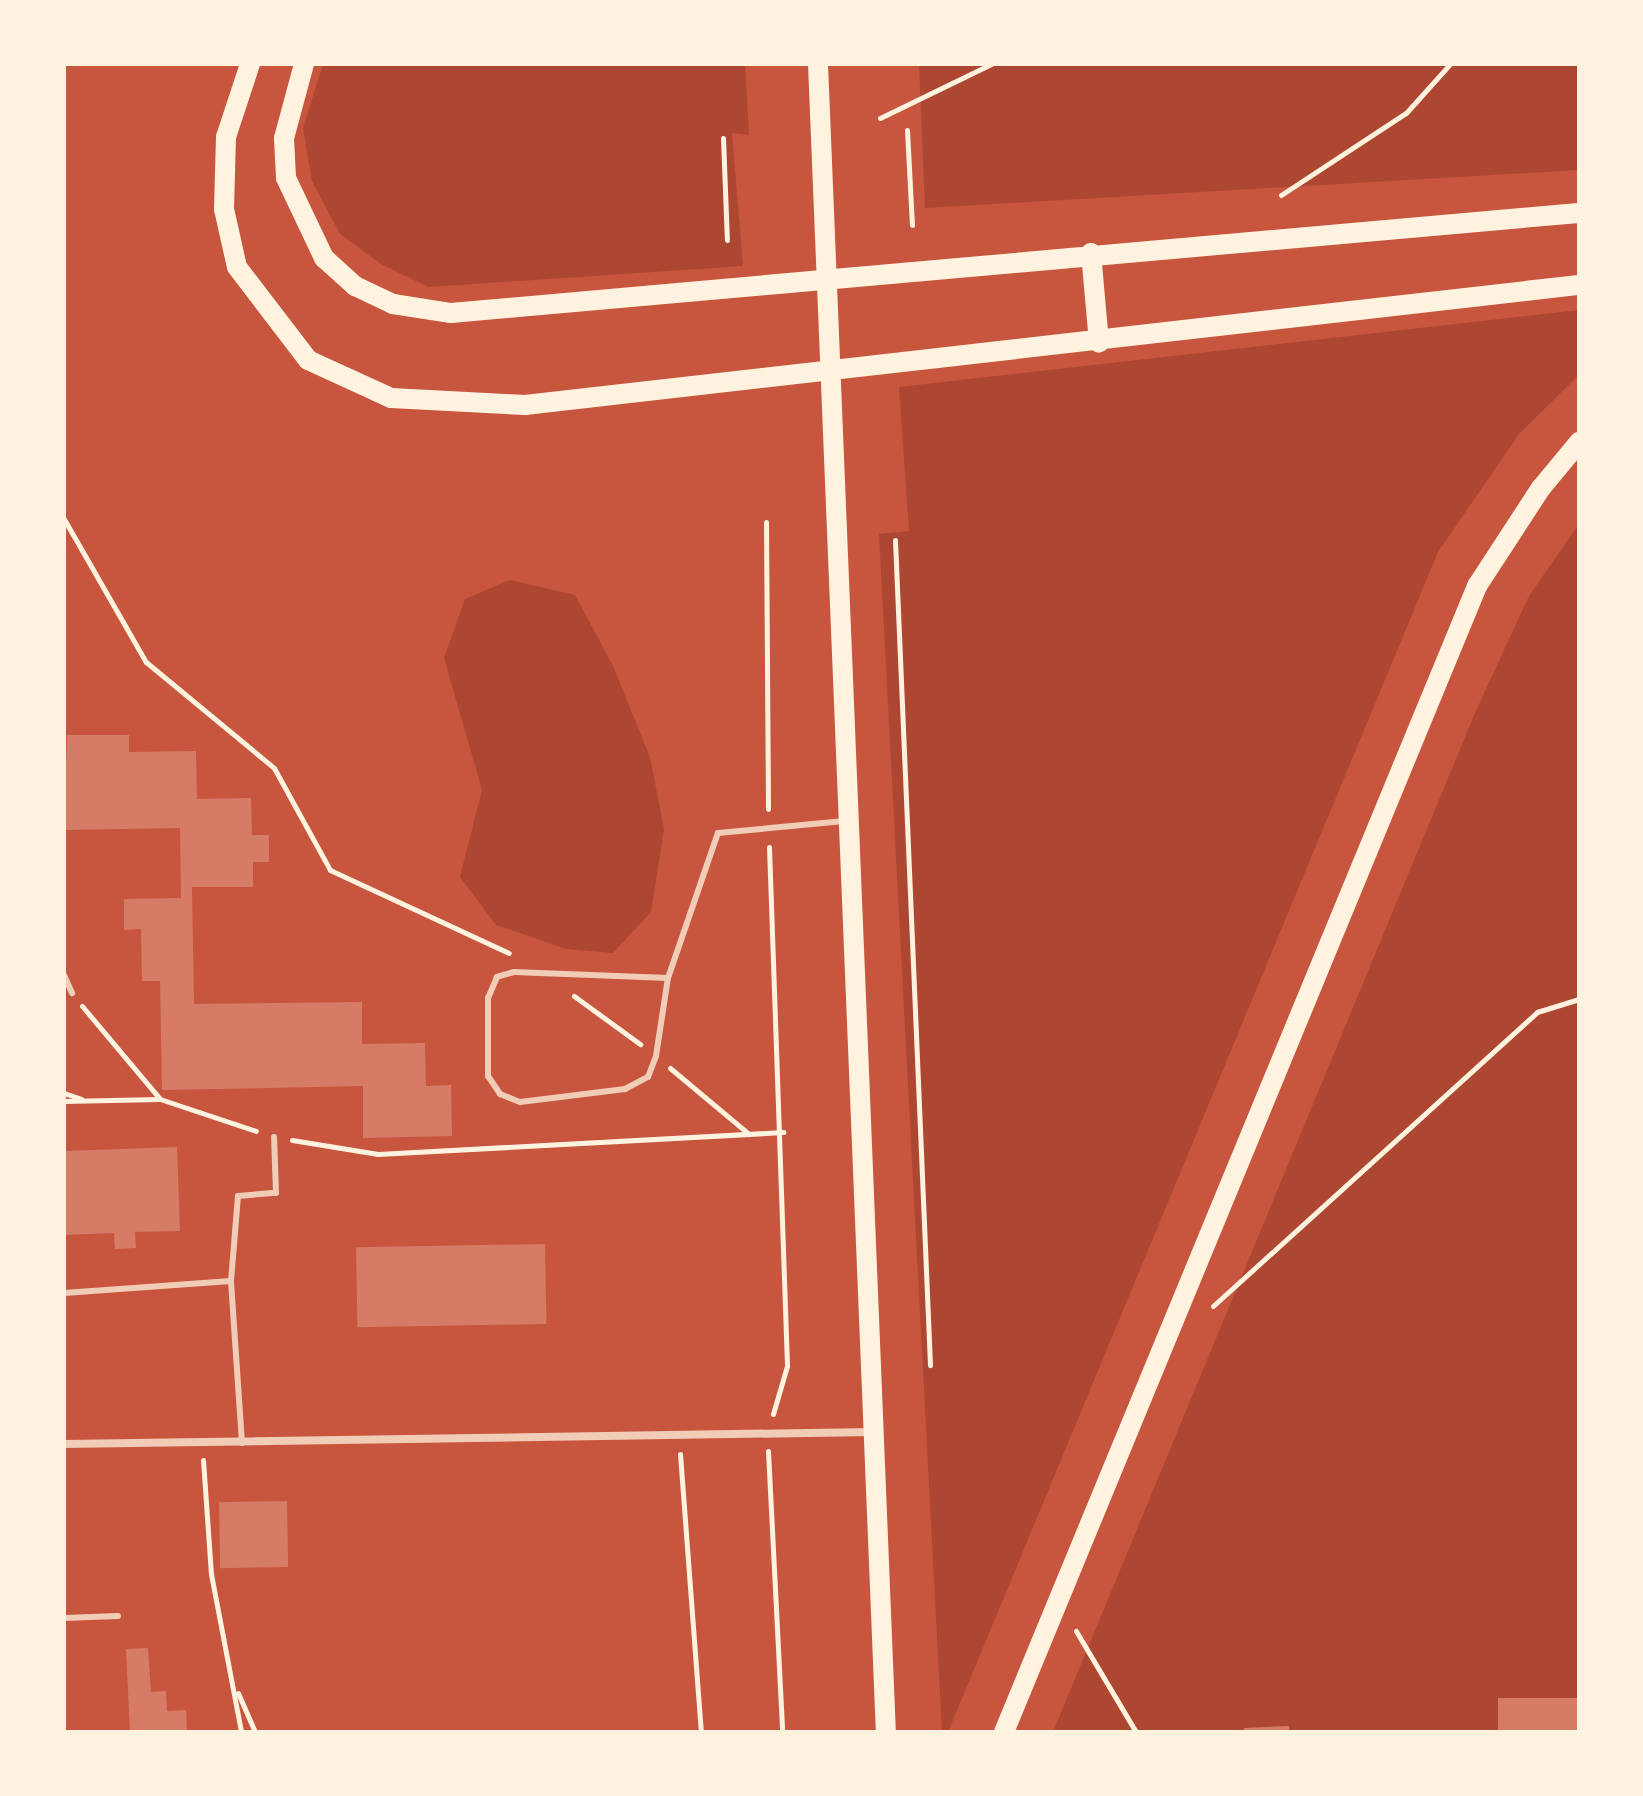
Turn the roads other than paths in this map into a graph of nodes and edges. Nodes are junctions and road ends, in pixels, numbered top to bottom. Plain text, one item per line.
1 (250, 64) edge
2 (304, 64) edge
3 (818, 64) edge
4 (1579, 213) edge
5 (1091, 253) junction
6 (1579, 285) edge
7 (1099, 343) junction
8 (1579, 442) edge
9 (852, 821) junction
10 (64, 975) edge
11 (668, 978) junction
12 (72, 993) road end
13 (274, 1137) road end
14 (231, 1281) junction
15 (64, 1293) edge
16 (876, 1432) junction
17 (242, 1443) junction
18 (64, 1444) edge
19 (118, 1616) dead end
20 (64, 1618) edge
21 (886, 1732) edge
22 (1004, 1732) edge

1 - 7 main road
2 - 5 main road
3 - 9 main road
4 - 5 main road
5 - 7 main road
6 - 7 main road
8 - 22 main road
9 - 11 lane
9 - 16 main road
10 - 12 lane
11 - 11 lane
13 - 14 lane
14 - 15 lane
14 - 17 lane
16 - 17 street
16 - 21 main road
17 - 18 street
19 - 20 lane

